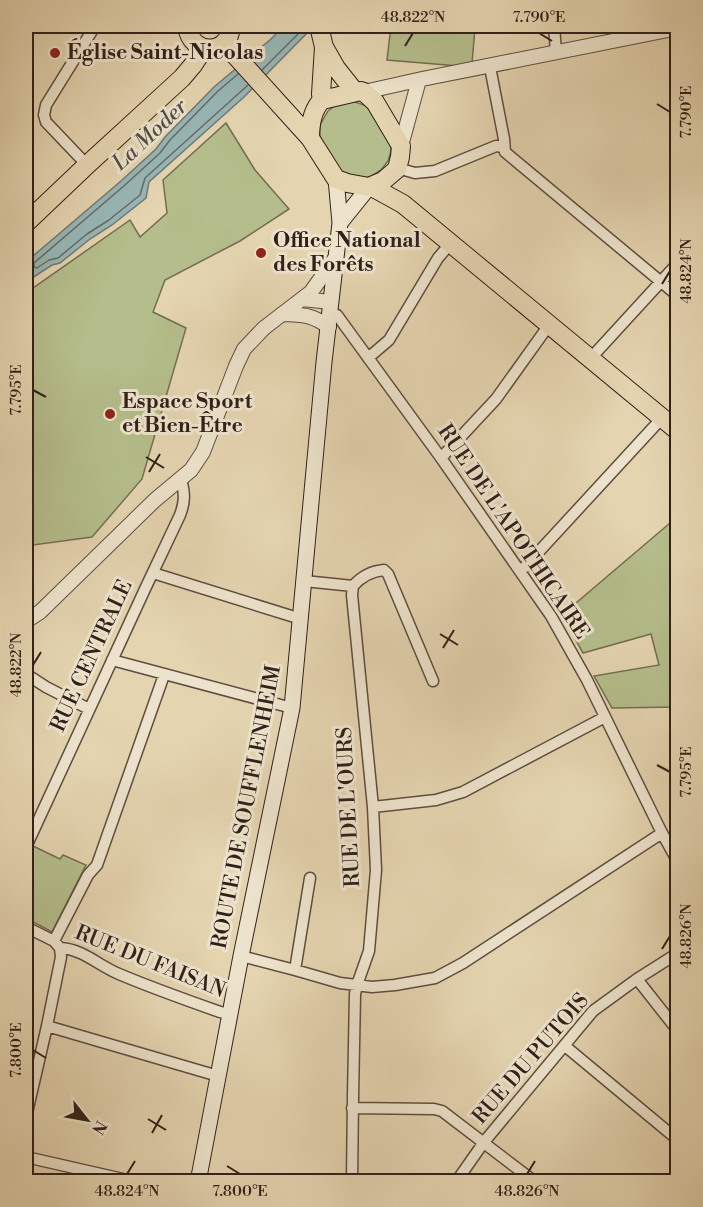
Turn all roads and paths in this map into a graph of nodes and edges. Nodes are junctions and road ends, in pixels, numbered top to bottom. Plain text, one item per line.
1 (94, 26) edge
2 (187, 26) edge
3 (231, 26) edge
4 (554, 26) edge
5 (678, 28) edge
6 (322, 38) edge
7 (224, 43) junction
8 (204, 48) junction
9 (556, 52) junction
10 (490, 67) junction
11 (419, 80) junction
12 (359, 92) junction
13 (277, 101) junction
14 (320, 102) junction
15 (310, 138) junction
16 (401, 146) junction
17 (503, 147) junction
18 (87, 165) junction
19 (397, 169) junction
20 (336, 179) junction
21 (371, 187) junction
22 (403, 204) junction
23 (26, 223) edge
24 (340, 223) junction
25 (450, 244) junction
26 (336, 257) junction
27 (678, 263) edge
28 (659, 282) junction
29 (678, 296) edge
30 (302, 299) junction
31 (282, 314) junction
32 (330, 314) junction
33 (549, 325) junction
34 (368, 358) junction
35 (590, 359) junction
36 (662, 418) junction
37 (678, 431) edge
38 (441, 458) junction
39 (181, 480) junction
40 (520, 571) junction
41 (153, 573) junction
42 (304, 581) junction
43 (353, 586) junction
44 (301, 619) junction
45 (26, 621) edge
46 (112, 660) junction
47 (26, 674) edge
48 (164, 675) junction
49 (433, 681) dead end
50 (292, 708) junction
51 (89, 709) junction
52 (605, 717) junction
53 (373, 807) junction
54 (662, 833) junction
55 (26, 847) edge
56 (678, 862) edge
57 (310, 878) dead end
58 (26, 929) edge
59 (57, 944) junction
60 (678, 953) edge
61 (241, 956) junction
62 (295, 969) junction
63 (638, 979) junction
64 (357, 985) junction
65 (230, 1014) junction
66 (47, 1026) junction
67 (678, 1031) edge
68 (565, 1046) junction
69 (218, 1076) junction
70 (352, 1108) junction
71 (26, 1117) edge
72 (678, 1140) edge
73 (484, 1142) junction
74 (26, 1157) edge
75 (136, 1182) edge
76 (198, 1182) edge
77 (352, 1182) edge
78 (456, 1182) edge
79 (535, 1182) edge

1 - 18 street
2 - 8 main road
3 - 7 main road
4 - 9 street
5 - 9 street
6 - 12 main road
6 - 14 main road
7 - 8 main road
7 - 13 main road
8 - 18 main road
9 - 10 street
10 - 11 street
10 - 17 street
11 - 12 street
11 - 16 street
12 - 14 main road
12 - 16 main road
13 - 14 main road
13 - 15 main road
14 - 15 main road
15 - 20 main road
16 - 19 main road
17 - 19 street
17 - 28 street
18 - 23 main road
19 - 21 main road
19 - 22 main road
20 - 21 main road
20 - 24 main road, ROUTE DE SOUFFLENHEIM
21 - 22 main road
21 - 24 main road
22 - 25 main road
24 - 26 main road, ROUTE DE SOUFFLENHEIM
25 - 33 main road
25 - 34 street
26 - 30 street
26 - 32 main road, ROUTE DE SOUFFLENHEIM
27 - 28 street
28 - 29 street
28 - 35 street
30 - 31 street
30 - 32 street
31 - 32 street
31 - 39 street
32 - 34 street, RUE DE L'APOTHICAIRE
32 - 42 main road, ROUTE DE SOUFFLENHEIM
33 - 35 main road
33 - 38 street
34 - 38 street, RUE DE L'APOTHICAIRE
35 - 36 main road
36 - 37 main road
36 - 40 street
38 - 40 street, RUE DE L'APOTHICAIRE
39 - 41 street, RUE CENTRALE
39 - 45 street
40 - 52 street, RUE DE L'APOTHICAIRE
41 - 44 street
41 - 46 street, RUE CENTRALE
42 - 43 street
42 - 44 main road, ROUTE DE SOUFFLENHEIM
43 - 49 street
43 - 53 street, RUE DE L'OURS
44 - 50 main road, ROUTE DE SOUFFLENHEIM
46 - 48 street
46 - 51 street, RUE CENTRALE
47 - 51 street
48 - 50 street
48 - 59 street
50 - 61 main road, ROUTE DE SOUFFLENHEIM
51 - 55 street, RUE CENTRALE
52 - 53 street
52 - 54 street, RUE DE L'APOTHICAIRE
53 - 64 street, RUE DE L'OURS
54 - 56 street, RUE DE L'APOTHICAIRE
54 - 64 street
57 - 62 street
58 - 59 street, RUE DU FAISAN
59 - 65 street, RUE DU FAISAN
59 - 66 street
60 - 63 street, RUE DU PUTOIS
61 - 62 street
61 - 65 main road, ROUTE DE SOUFFLENHEIM
62 - 64 street
63 - 67 street
63 - 68 street, RUE DU PUTOIS
64 - 70 street, RUE DE L'OURS
65 - 69 main road, ROUTE DE SOUFFLENHEIM
66 - 69 street
66 - 71 street
68 - 72 street
68 - 73 street, RUE DU PUTOIS
69 - 76 main road, ROUTE DE SOUFFLENHEIM
70 - 73 street
70 - 77 street, RUE DE L'OURS
73 - 78 street, RUE DU PUTOIS
73 - 79 street
74 - 75 street

